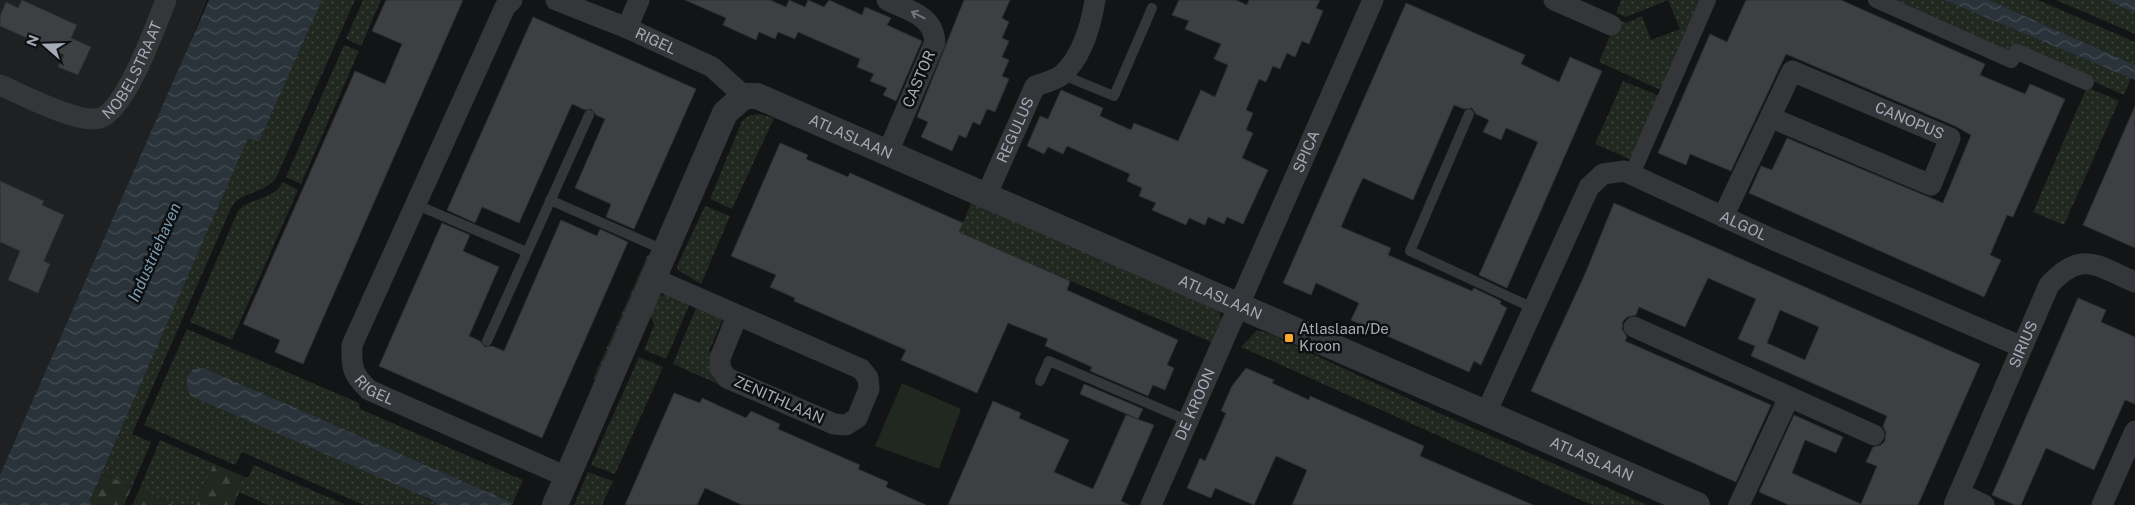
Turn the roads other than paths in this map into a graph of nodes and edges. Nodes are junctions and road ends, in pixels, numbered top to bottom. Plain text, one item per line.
1 (166, 0) edge
2 (512, 0) edge
3 (556, 0) edge
4 (639, 0) edge
5 (888, 0) edge
6 (1095, 0) edge
7 (1373, 0) edge
8 (1554, 0) edge
9 (1708, 0) edge
10 (1876, 0) edge
11 (1152, 8) dead end
12 (1611, 25) dead end
13 (627, 28) junction
14 (1063, 75) junction
15 (2086, 82) dead end
16 (0, 85) edge
17 (744, 96) junction
18 (1470, 114) dead end
19 (589, 115) dead end
20 (1772, 118) junction
21 (888, 152) junction
22 (1632, 174) junction
23 (987, 194) junction
24 (550, 200) junction
25 (417, 205) junction
26 (1723, 217) junction
27 (667, 251) junction
28 (526, 252) junction
29 (655, 279) junction
30 (2135, 282) edge
31 (1240, 304) junction
32 (1533, 308) junction
33 (737, 316) junction
34 (1634, 327) dead end
35 (487, 342) dead end
36 (2022, 347) junction
37 (1040, 381) dead end
38 (1789, 397) junction
39 (1486, 413) junction
40 (1189, 420) junction
41 (2135, 431) edge
42 (1874, 435) dead end
43 (567, 477) junction
44 (1956, 499) edge
45 (555, 505) edge
46 (1151, 505) edge
47 (1697, 505) edge
48 (1739, 505) edge
49 (1984, 505) edge
50 (2102, 505) edge

1 - 16 street, NOBELSTRAAT
2 - 25 street, RIGEL
3 - 13 street, RIGEL
4 - 13 street
21 -> 5 street, CASTOR
6 - 14 street
7 - 31 street, SPICA
8 - 12 street
9 - 22 street
10 - 15 street
11 - 14 lane
13 - 17 street, RIGEL
14 - 23 street, REGULUS
17 - 21 street, ATLASLAAN
17 - 27 street
18 - 32 lane
19 - 24 lane
20 - 20 street, CANOPUS
20 - 26 street, CANOPUS
21 - 23 street, ATLASLAAN
22 - 26 street, ALGOL
22 - 32 street, ALGOL
23 - 31 street, ATLASLAAN
24 - 27 lane
24 - 28 lane
25 - 28 lane
25 - 43 street, RIGEL
26 - 36 street, ALGOL
27 - 29 street
28 - 35 lane
29 - 33 street, ZENITHLAAN
29 - 43 street
30 - 36 street, SIRIUS
31 - 39 street, ATLASLAAN
31 - 40 street, DE KROON
32 - 39 street, ALGOL
33 - 33 street, ZENITHLAAN
34 - 38 street
36 - 44 street, SIRIUS
37 - 40 lane
38 - 42 street
38 - 48 street
39 - 47 street, ATLASLAAN
40 - 46 street, DE KROON
41 - 50 street
43 - 45 street
44 - 49 street, SIRIUS

